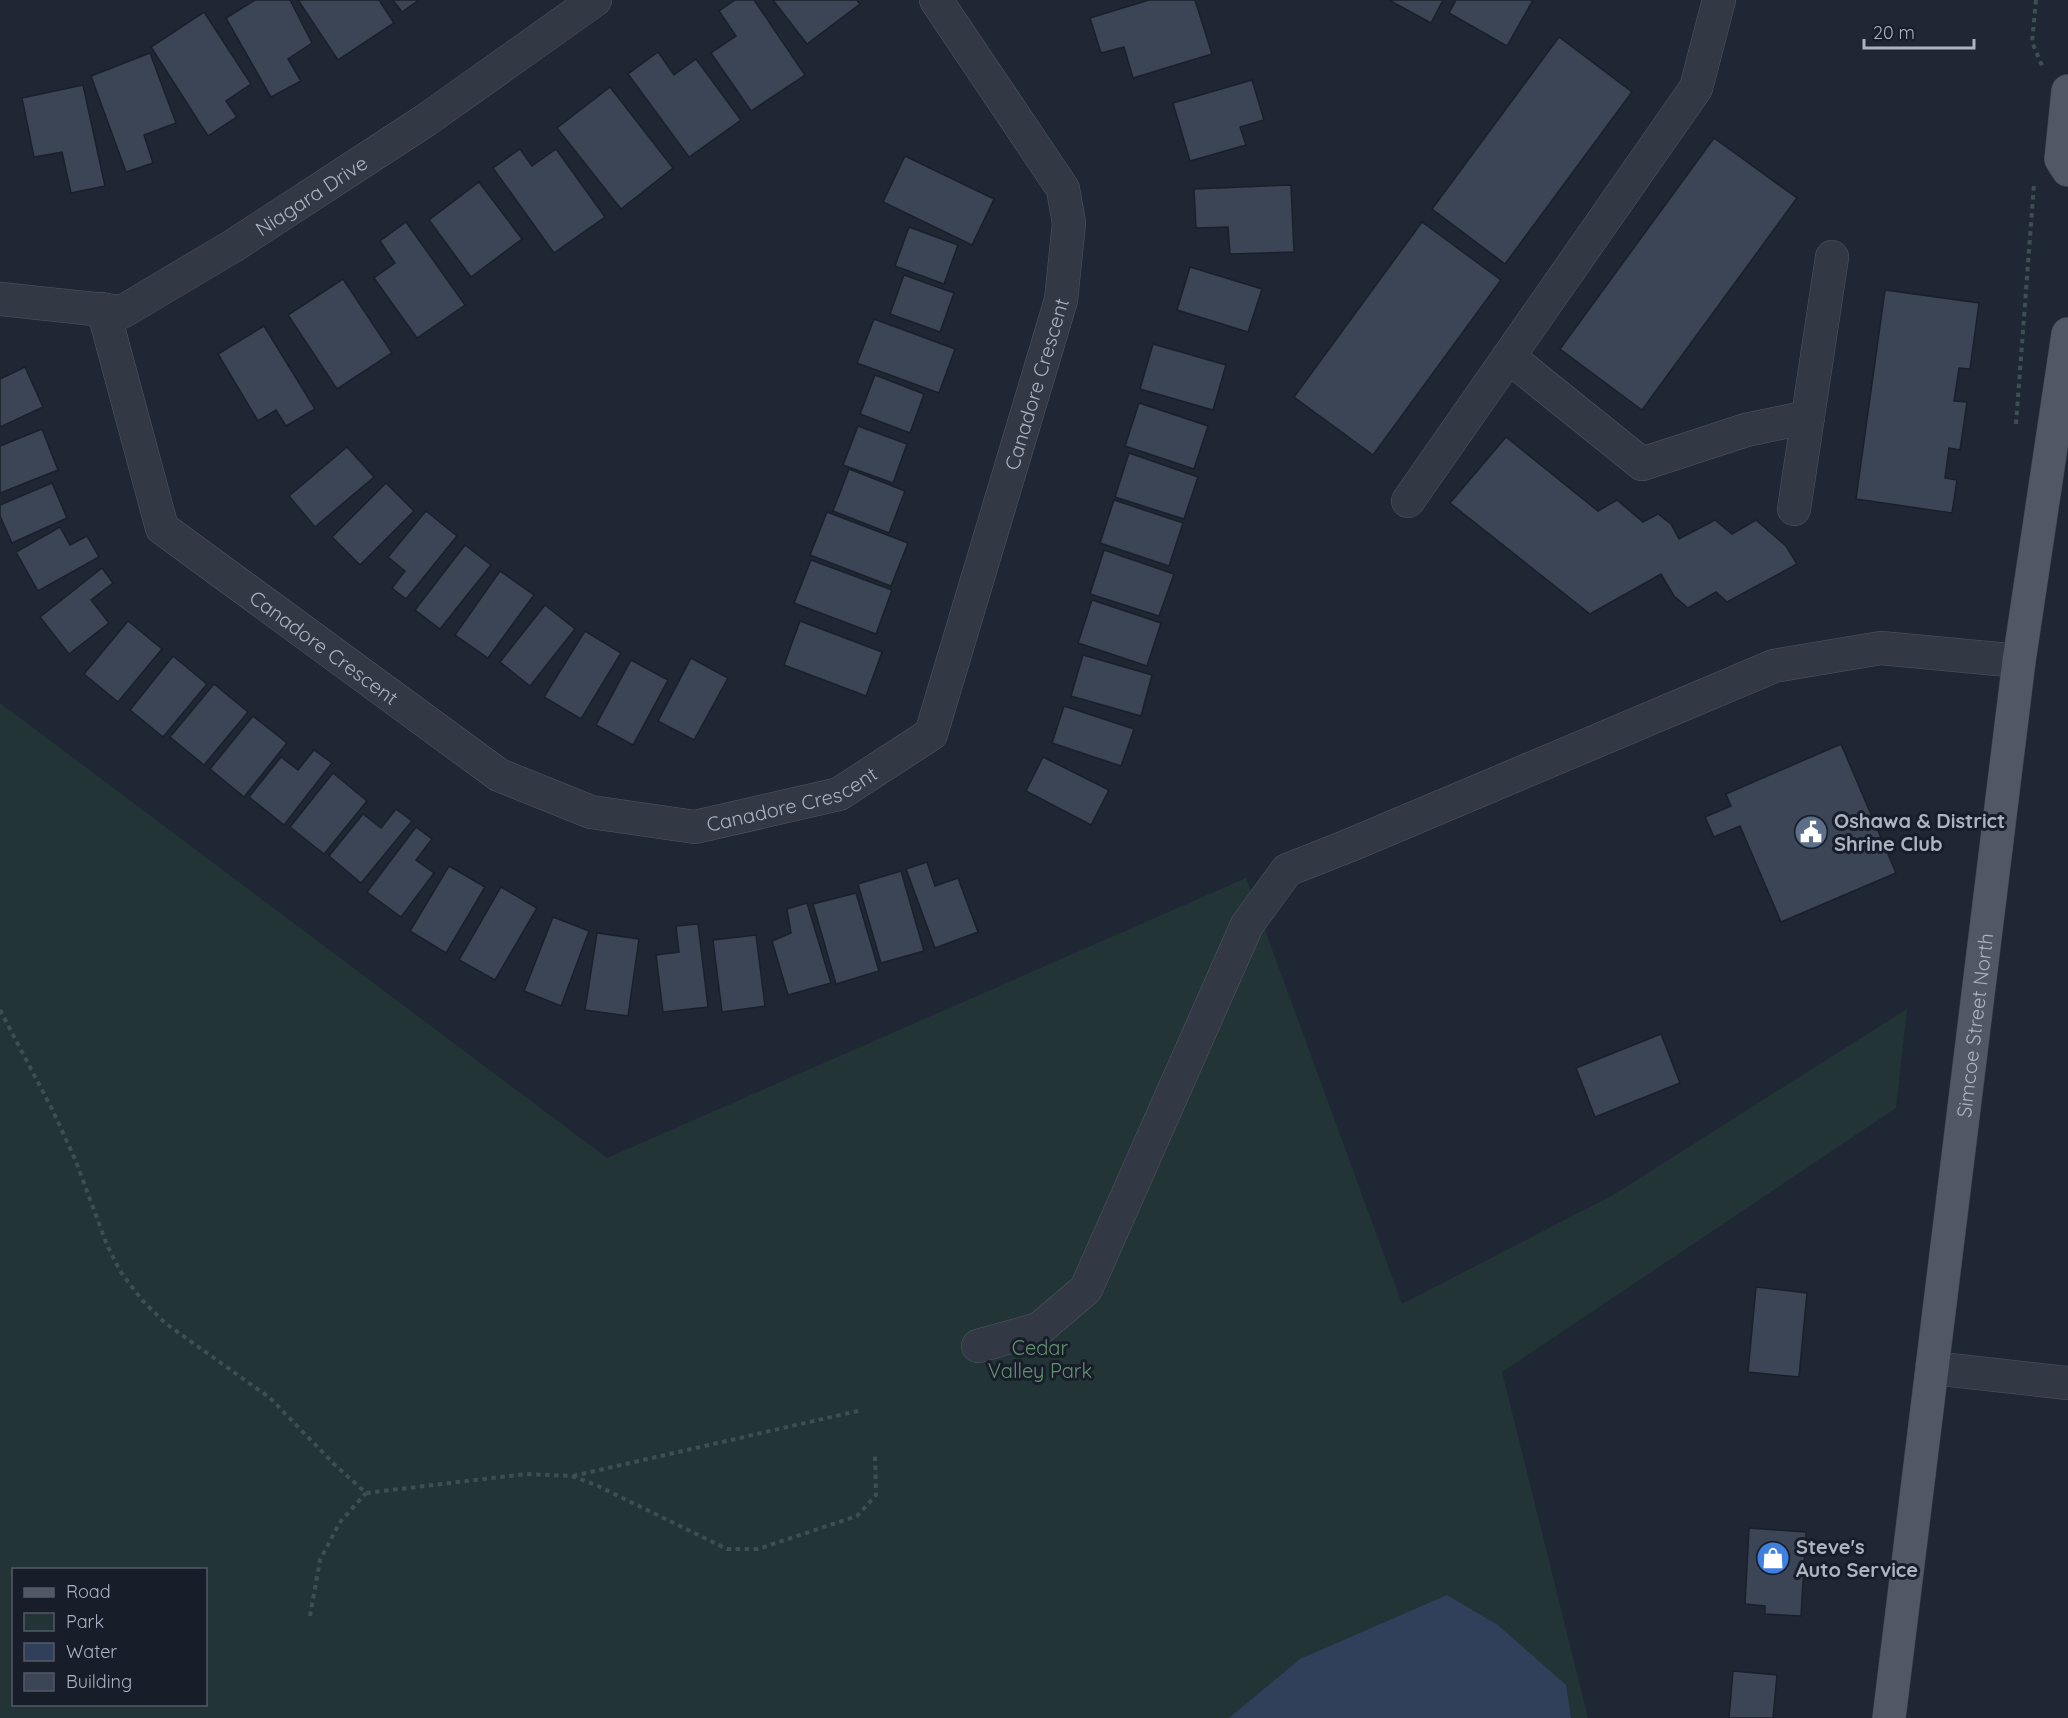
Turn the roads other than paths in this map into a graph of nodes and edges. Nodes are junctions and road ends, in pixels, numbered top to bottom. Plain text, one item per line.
1 (595, 0) edge
2 (936, 0) edge
3 (1719, 0) edge
4 (2068, 91) edge
5 (2068, 170) edge
6 (1832, 256) dead end
7 (0, 299) edge
8 (103, 309) junction
9 (2068, 334) edge
10 (1509, 357) junction
11 (1808, 417) junction
12 (1408, 501) dead end
13 (1794, 509) dead end
14 (2019, 661) junction
15 (978, 1346) dead end
16 (1932, 1368) junction
17 (2068, 1383) edge
18 (1889, 1718) edge

1 - 8 street, Niagara Drive
2 - 8 street, Canadore Crescent
3 - 10 street
4 - 5 main road
6 - 11 street
7 - 8 street, Niagara Drive
9 - 14 main road, Simcoe Street North
10 - 11 street
10 - 12 street
11 - 13 street
14 - 15 street
14 - 16 main road, Simcoe Street North
16 - 17 street
16 - 18 main road, Simcoe Street North

